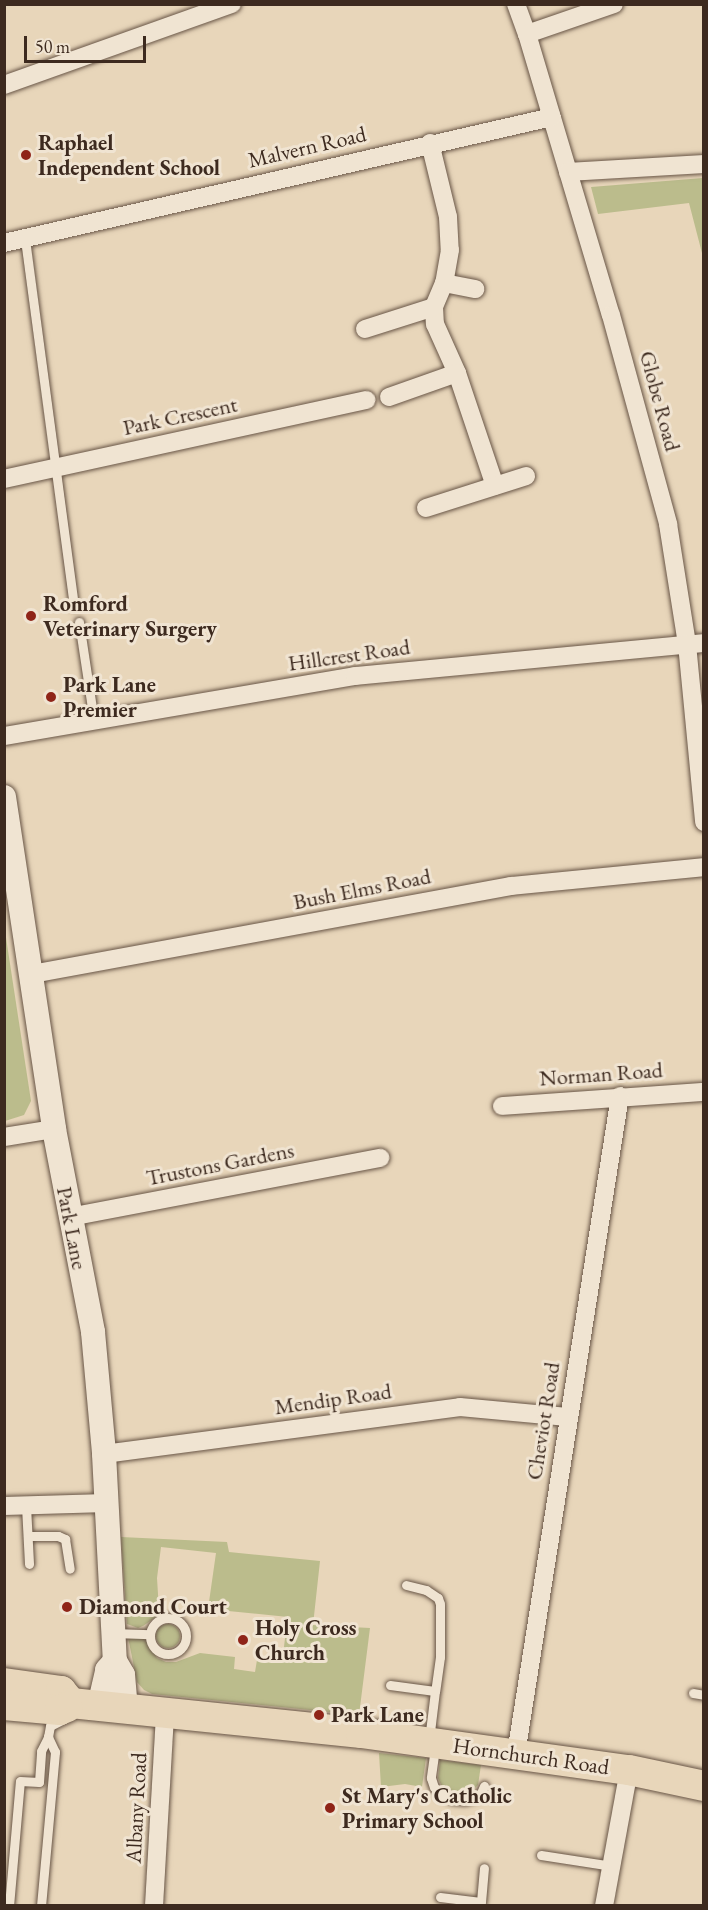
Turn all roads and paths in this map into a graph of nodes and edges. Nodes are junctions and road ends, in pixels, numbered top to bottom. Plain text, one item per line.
1 (232, 4) edge
2 (516, 4) edge
3 (614, 4) edge
4 (527, 34) junction
5 (4, 84) edge
6 (552, 117) junction
7 (430, 143) junction
8 (704, 164) edge
9 (568, 172) junction
10 (25, 239) junction
11 (4, 243) edge
12 (444, 283) junction
13 (475, 289) dead end
14 (434, 307) junction
15 (365, 329) dead end
16 (457, 372) junction
17 (389, 397) dead end
18 (366, 400) dead end
19 (55, 468) junction
20 (526, 476) dead end
21 (4, 479) edge
22 (495, 486) junction
23 (426, 508) dead end
24 (74, 606) dead end
25 (79, 622) dead end
26 (695, 643) edge
27 (94, 721) junction
28 (4, 736) edge
29 (4, 797) edge
30 (704, 822) edge
31 (704, 867) edge
32 (32, 974) junction
33 (704, 1092) edge
34 (620, 1096) junction
35 (502, 1106) dead end
36 (54, 1129) junction
37 (4, 1137) edge
38 (380, 1158) dead end
39 (70, 1217) junction
40 (568, 1417) junction
41 (104, 1454) junction
42 (107, 1503) junction
43 (4, 1506) edge
44 (26, 1506) junction
45 (28, 1536) junction
46 (29, 1564) dead end
47 (70, 1569) dead end
48 (406, 1586) dead end
49 (113, 1634) junction
50 (150, 1634) junction
51 (4, 1683) edge
52 (390, 1685) dead end
53 (435, 1691) junction
54 (693, 1693) dead end
55 (704, 1695) edge
56 (4, 1705) edge
57 (90, 1707) junction
58 (165, 1714) junction
59 (48, 1737) junction
60 (432, 1742) junction
61 (516, 1754) junction
62 (629, 1770) junction
63 (484, 1786) dead end
64 (704, 1786) edge
65 (541, 1855) dead end
66 (612, 1866) junction
67 (484, 1868) dead end
68 (440, 1897) dead end
69 (9, 1905) edge
70 (40, 1905) edge
71 (154, 1905) edge
72 (604, 1905) edge

1 - 5 street
2 - 4 street, Globe Road
3 - 4 street
4 - 6 street, Globe Road
6 - 7 street, Malvern Road
6 - 9 street, Globe Road
7 - 10 street, Malvern Road
7 - 12 street
8 - 9 street
9 - 26 street, Globe Road
10 - 11 street, Malvern Road
10 - 19 lane
12 - 13 street
12 - 14 street
14 - 15 street
14 - 16 street
16 - 17 street
16 - 22 street
18 - 19 street, Park Crescent
19 - 21 street, Park Crescent
19 - 24 lane
20 - 22 street
22 - 23 street
25 - 27 lane
26 - 27 street, Hillcrest Road
26 - 30 street, Globe Road
27 - 28 street, Hillcrest Road
29 - 32 street, Park Lane
31 - 32 street, Bush Elms Road
32 - 36 street, Park Lane
33 - 34 street, Norman Road
34 - 35 street, Norman Road
34 - 40 street, Cheviot Road
36 - 37 street
36 - 39 street, Park Lane
38 - 39 street, Trustons Gardens
39 - 41 street, Park Lane
40 - 41 street, Mendip Road
40 - 61 street, Cheviot Road
41 - 42 street, Park Lane
42 - 44 street
42 - 49 street, Park Lane
43 - 44 street
44 - 45 lane
45 - 46 lane
45 - 47 lane
48 - 53 lane
49 - 50 lane
49 - 57 street, Park Lane
50 - 50 lane
51 - 57 main road, Hornchurch Road
52 - 53 lane
53 - 60 lane
54 - 55 lane
56 - 57 main road, Hornchurch Road
57 - 58 main road, Hornchurch Road
57 - 59 lane
58 - 60 main road, Hornchurch Road
58 - 71 street, Albany Road
59 - 69 lane
59 - 70 lane
60 - 61 main road, Hornchurch Road
60 - 63 lane
61 - 62 main road, Hornchurch Road
62 - 64 main road, Hornchurch Road
62 - 66 street
65 - 66 lane
66 - 72 street
67 - 68 lane

